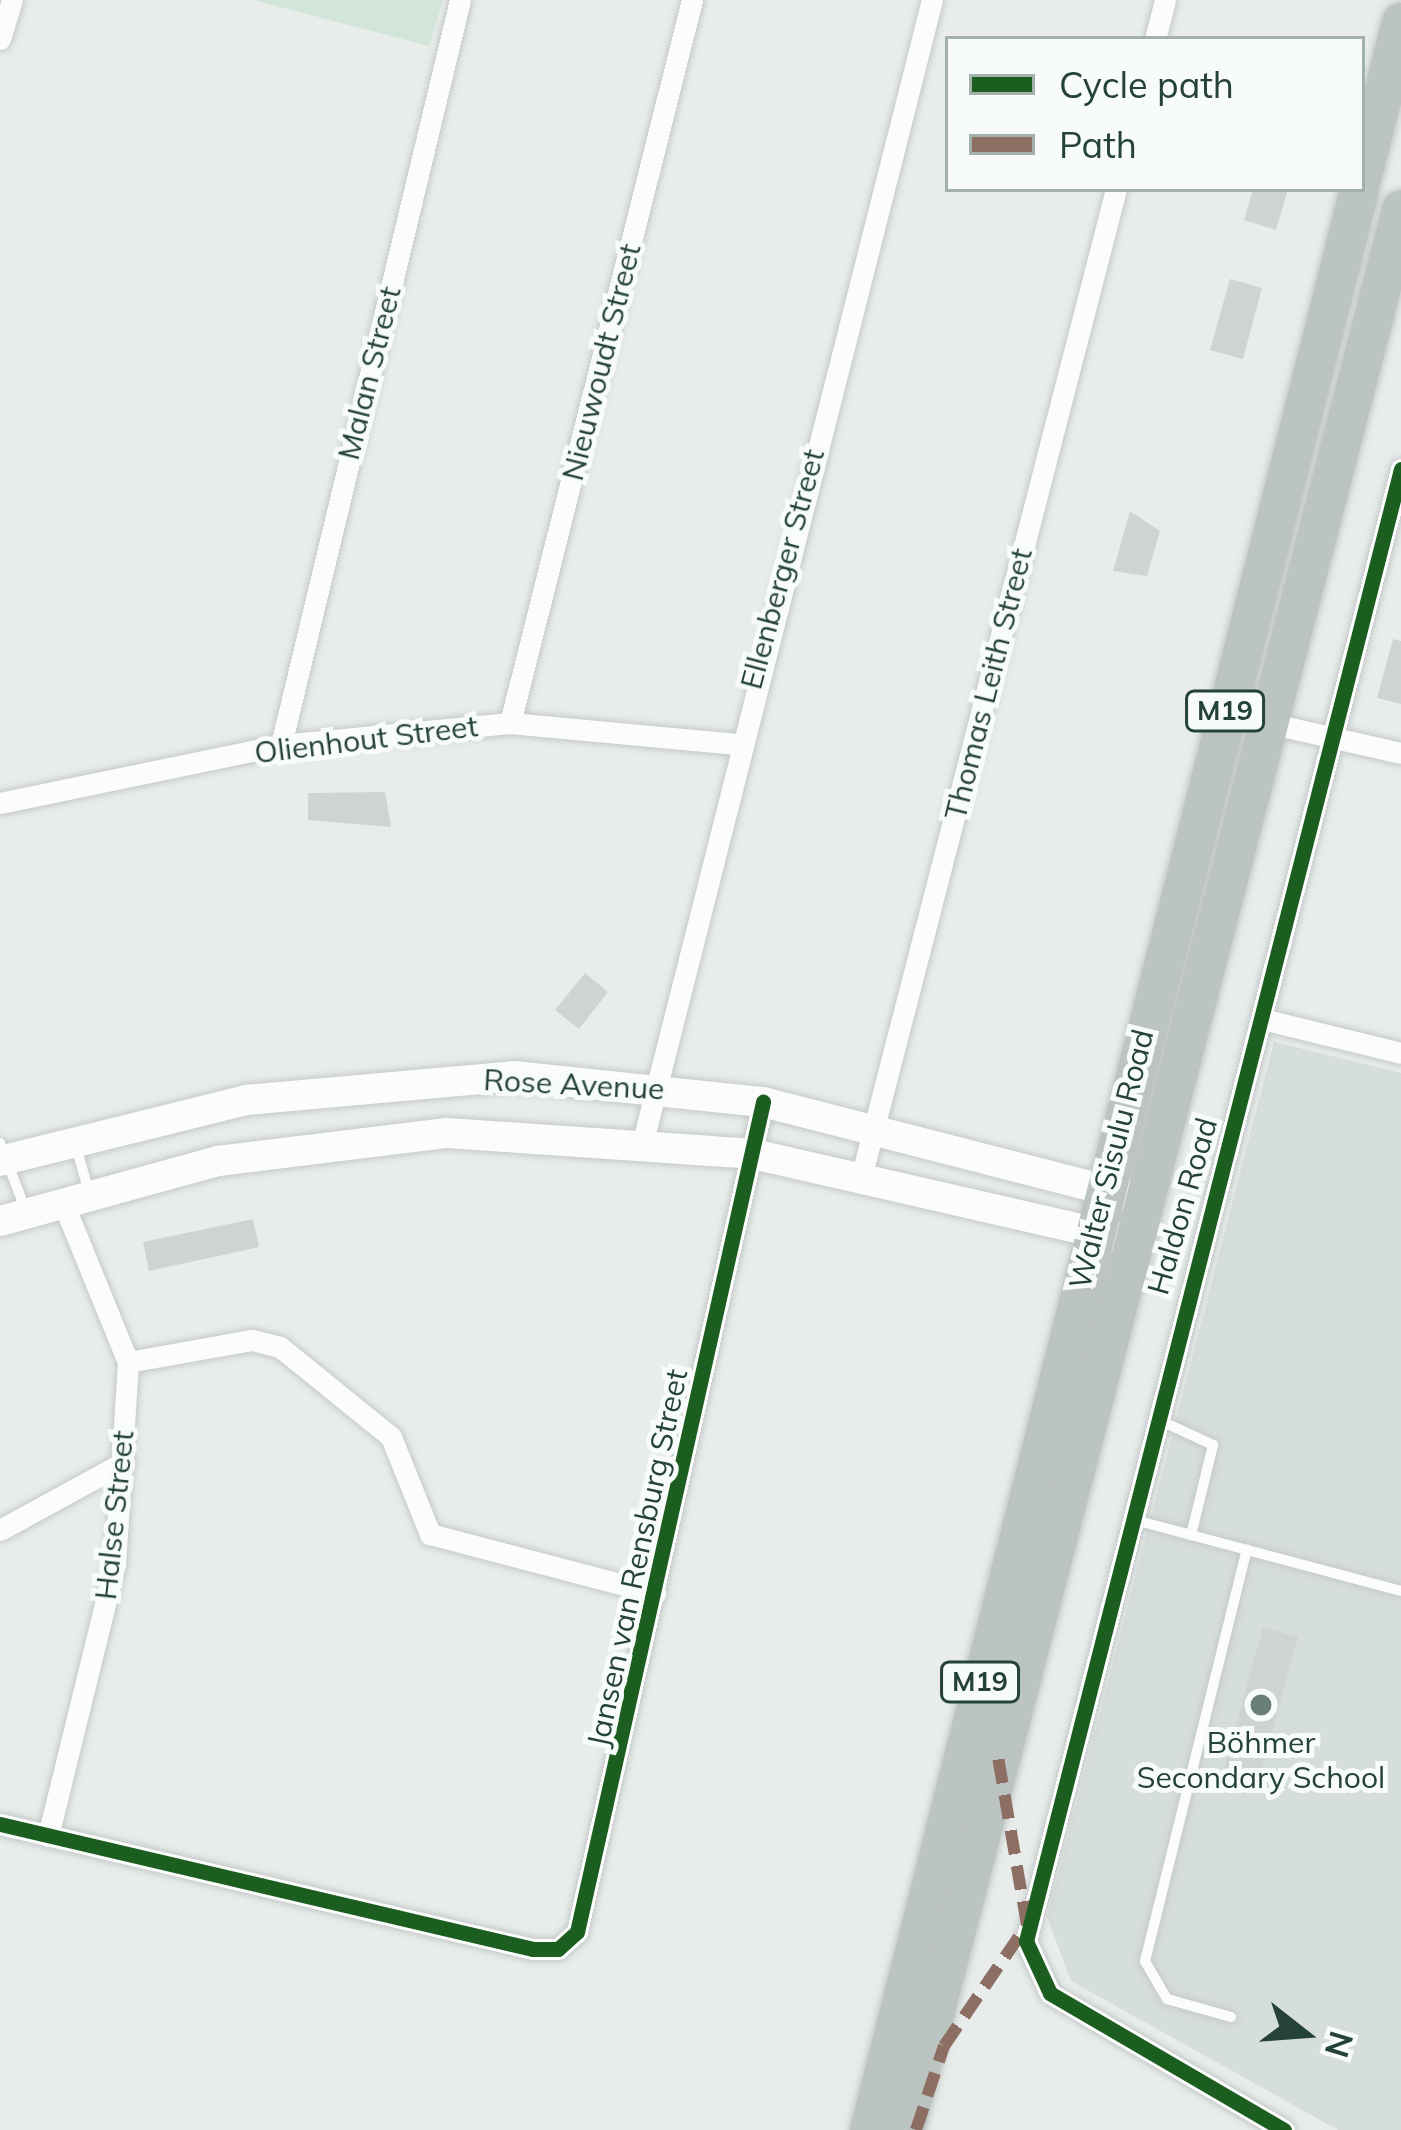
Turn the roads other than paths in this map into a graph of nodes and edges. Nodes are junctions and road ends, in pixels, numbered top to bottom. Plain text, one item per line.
1 (12, 0) edge
2 (460, 0) edge
3 (692, 0) edge
4 (932, 0) edge
5 (1165, 0) edge
6 (1401, 22) edge
7 (1156, 36) edge
8 (0, 39) edge
9 (1372, 171) edge
10 (1115, 192) edge
11 (1401, 209) edge
12 (1306, 395) junction
13 (1350, 409) junction
14 (1401, 469) edge
15 (1225, 713) junction
16 (1270, 721) junction
17 (510, 723) junction
18 (1331, 735) junction
19 (737, 743) junction
20 (281, 745) junction
21 (1401, 753) edge
22 (0, 803) edge
23 (1155, 986) junction
24 (1198, 998) junction
25 (1262, 1019) junction
26 (1401, 1053) edge
27 (655, 1086) junction
28 (763, 1102) junction
29 (874, 1125) junction
30 (74, 1140) junction
31 (643, 1141) junction
32 (2, 1154) edge
33 (753, 1154) junction
34 (861, 1178) junction
35 (1104, 1189) junction
36 (75, 1196) junction
37 (1144, 1202) junction
38 (13, 1216) edge
39 (1092, 1234) junction
40 (1132, 1241) junction
41 (128, 1362) junction
42 (1151, 1418) junction
43 (124, 1462) junction
44 (1127, 1518) junction
45 (3, 1522) edge
46 (1036, 1534) junction
47 (1191, 1535) junction
48 (1247, 1550) junction
49 (1401, 1591) edge
50 (655, 1593) junction
51 (981, 1753) junction
52 (0, 1824) edge
53 (48, 1836) junction
54 (1231, 2017) dead end
55 (869, 2130) edge
56 (904, 2130) edge
57 (1284, 2130) edge

1 - 8 street
2 - 20 street, Malan Street
3 - 17 street, Nieuwoudt Street
4 - 19 street, Ellenberger Street
5 - 7 street
6 - 9 highway, Walter Sisulu Road / M19
9 - 12 highway, Walter Sisulu Road / M19
10 - 29 street, Thomas Leith Street
11 - 13 highway, Walter Sisulu Road / M19
12 - 13 highway
12 - 15 highway, Walter Sisulu Road / M19
13 - 16 highway, Walter Sisulu Road / M19
14 - 18 street, Haldon Road
15 - 16 street
15 - 23 highway, Walter Sisulu Road / M19
16 - 18 street
16 - 24 highway, Walter Sisulu Road / M19
17 - 19 street, Olienhout Street
17 - 20 street, Olienhout Street
18 - 21 street
18 - 25 street, Haldon Road
19 - 27 street, Ellenberger Street
20 - 22 street, Olienhout Street
23 - 24 highway
23 - 35 highway, Walter Sisulu Road / M19
24 - 37 highway, Walter Sisulu Road / M19
25 - 26 street
25 - 42 street, Haldon Road
27 - 28 street, Rose Avenue
27 - 30 street, Rose Avenue
27 - 31 street, Ellenberger Street
28 - 29 street, Rose Avenue
28 - 33 street, Jansen van Rensburg Street
29 - 34 street, Thomas Leith Street
29 - 35 street, Rose Avenue
30 - 32 street, Rose Avenue
30 - 36 lane
31 - 33 street, Rose Avenue
31 - 36 street, Rose Avenue
32 - 38 lane
33 - 34 street, Rose Avenue
33 - 50 street, Jansen van Rensburg Street
34 - 39 street, Rose Avenue
35 - 37 street, Rose Avenue
35 - 39 highway, Walter Sisulu Road / M19
36 - 38 street, Rose Avenue
36 - 41 street, Halse Street
37 - 40 highway, Walter Sisulu Road / M19
39 - 40 street, Rose Avenue
39 - 46 highway, Walter Sisulu Road / M19
40 - 46 highway, Walter Sisulu Road / M19
41 - 43 street, Halse Street
41 - 50 street
42 - 44 street, Haldon Road
42 - 47 lane
43 - 45 street
43 - 53 street, Halse Street
44 - 47 lane
44 - 57 street, Haldon Road
46 - 51 highway, Walter Sisulu Road / M19
47 - 48 lane
48 - 49 lane
48 - 54 lane
50 - 53 street, Jansen van Rensburg Street
51 - 55 highway, Walter Sisulu Road / M19
51 - 56 highway, Walter Sisulu Road / M19
52 - 53 street, Jansen van Rensburg Street

